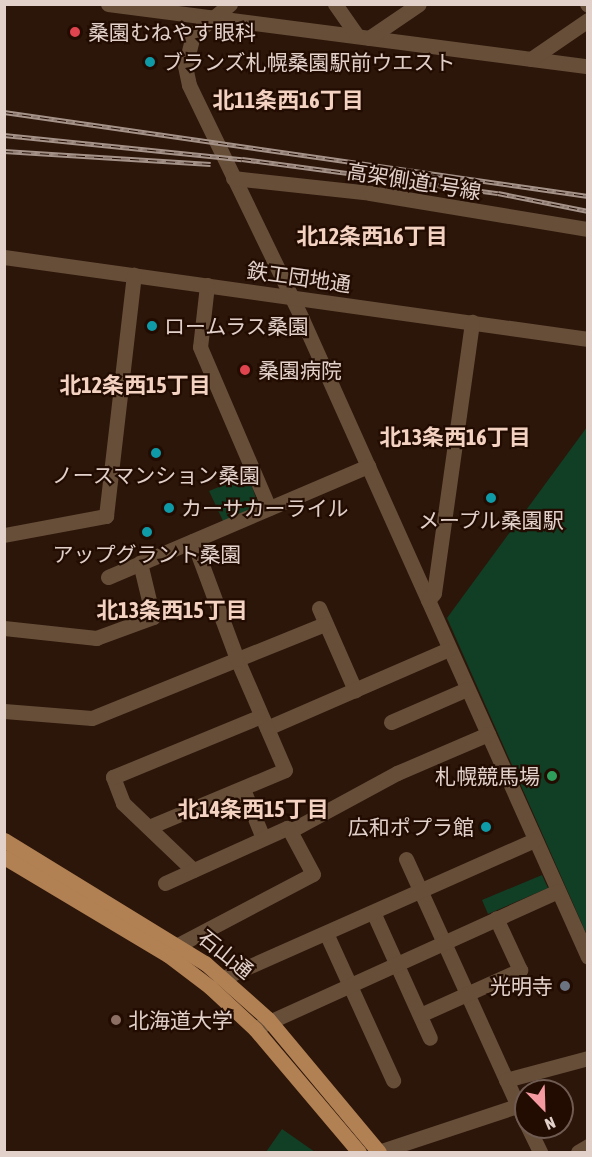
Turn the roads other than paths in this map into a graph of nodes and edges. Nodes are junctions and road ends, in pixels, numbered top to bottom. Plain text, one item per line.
1 (108, 4) edge
2 (230, 4) edge
3 (335, 4) edge
4 (419, 4) edge
5 (210, 18) junction
6 (588, 21) edge
7 (363, 37) junction
8 (531, 59) junction
9 (588, 66) edge
10 (233, 178) junction
11 (588, 229) edge
12 (4, 257) edge
13 (134, 275) junction
14 (207, 285) junction
15 (290, 297) junction
16 (472, 322) junction
17 (588, 339) edge
18 (368, 466) junction
19 (269, 508) junction
20 (4, 535) edge
21 (193, 540) junction
22 (140, 563) junction
23 (108, 577) dead end
24 (428, 600) junction
25 (318, 608) dead end
26 (325, 624) junction
27 (4, 628) edge
28 (450, 649) junction
29 (237, 659) junction
30 (467, 689) junction
31 (355, 690) junction
32 (4, 711) edge
33 (264, 722) junction
34 (391, 722) dead end
35 (488, 734) junction
36 (243, 789) junction
37 (149, 827) junction
38 (290, 831) junction
39 (263, 838) junction
40 (4, 840) edge
41 (535, 840) junction
42 (4, 857) edge
43 (406, 859) dead end
44 (193, 870) junction
45 (165, 883) dead end
46 (420, 891) junction
47 (558, 891) junction
48 (373, 912) junction
49 (496, 918) junction
50 (326, 933) junction
51 (442, 942) junction
52 (180, 944) junction
53 (588, 957) edge
54 (394, 963) junction
55 (223, 978) junction
56 (348, 983) junction
57 (465, 995) junction
58 (420, 1015) junction
59 (268, 1019) junction
60 (255, 1029) junction
61 (430, 1038) dead end
62 (588, 1058) edge
63 (393, 1080) dead end
64 (506, 1080) junction
65 (514, 1099) edge
66 (514, 1107) edge
67 (588, 1146) edge
68 (358, 1152) edge
69 (378, 1152) edge
70 (578, 1152) edge

1 - 5 street
2 - 5 street
3 - 7 street
4 - 7 street
5 - 7 street
5 - 10 street
6 - 8 street
7 - 8 street
8 - 9 street
10 - 11 street, 高架側道1号線
10 - 15 street
12 - 13 street, 鉄工団地通
13 - 14 street, 鉄工団地通
13 - 20 street
14 - 15 street, 鉄工団地通
14 - 19 street
15 - 16 street, 鉄工団地通
15 - 18 street
16 - 17 street, 鉄工団地通
16 - 24 street
18 - 19 street
18 - 24 street
19 - 21 street
21 - 22 street
21 - 29 street
22 - 23 street
22 - 27 street
24 - 28 street
25 - 26 street
26 - 29 street
26 - 31 street
28 - 30 street
28 - 31 street
29 - 32 street
29 - 33 street
30 - 34 street
30 - 35 street
31 - 33 street
33 - 36 street
33 - 37 street
35 - 38 street
35 - 41 street
36 - 37 street
36 - 39 street
37 - 44 street
38 - 39 street
38 - 52 street
39 - 44 street
40 - 52 main road, 石山通
41 - 46 street
41 - 47 street
42 - 60 main road, 石山通
43 - 46 street
44 - 45 street
46 - 48 street
46 - 51 street
47 - 49 street
47 - 53 street
48 - 50 street
48 - 54 street
49 - 51 street
49 - 57 street
50 - 55 street
50 - 56 street
51 - 54 street
51 - 57 street
52 - 55 main road, 石山通
54 - 56 street
54 - 58 street
55 - 59 main road, 石山通
56 - 59 street
56 - 63 street
57 - 58 street
57 - 64 street
58 - 61 street
59 - 60 street
59 - 69 main road, 石山通
60 - 68 main road, 石山通
62 - 64 street
64 - 65 street
66 - 69 street
67 - 70 street

